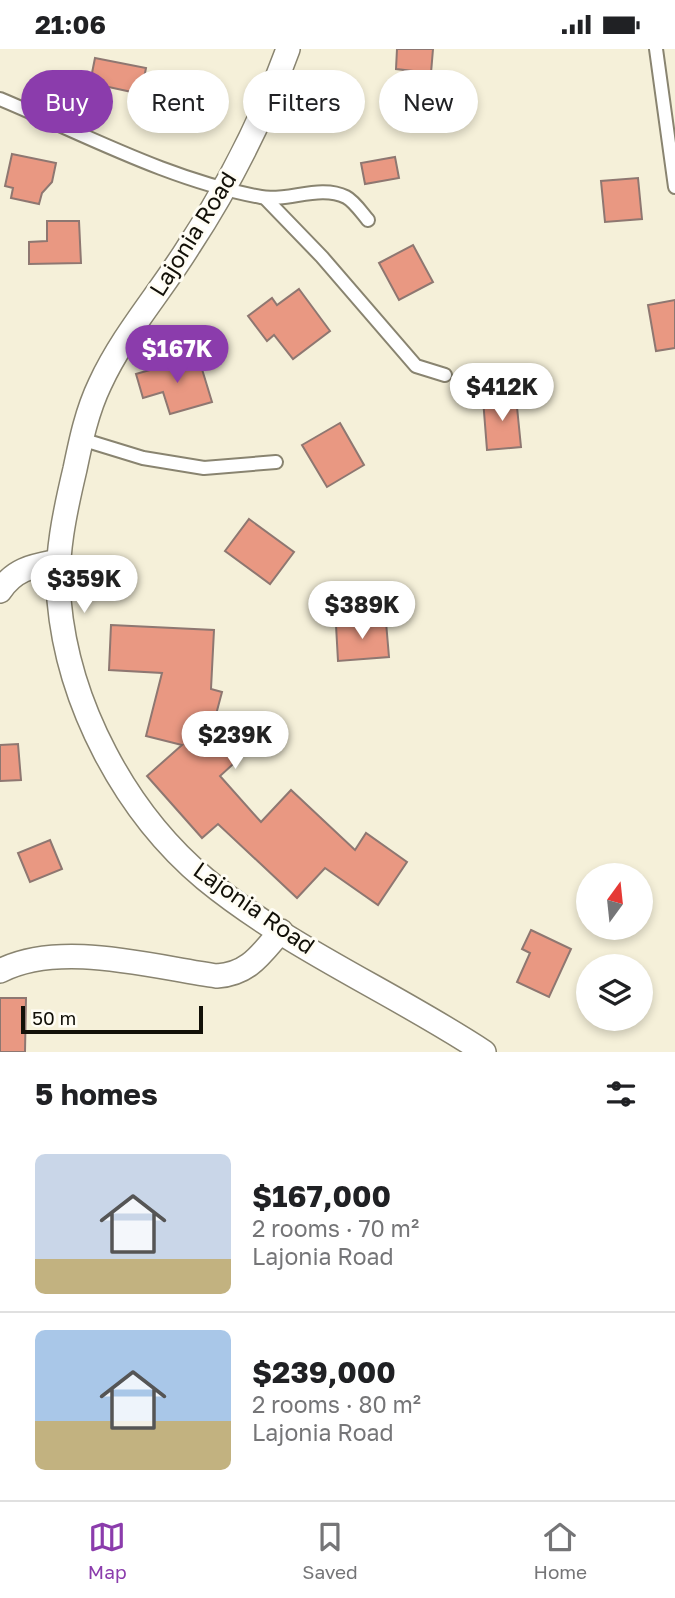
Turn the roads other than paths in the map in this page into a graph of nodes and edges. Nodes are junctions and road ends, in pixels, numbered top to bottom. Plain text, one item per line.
1 (288, 49) edge
2 (656, 49) edge
3 (0, 99) edge
4 (675, 187) edge
5 (225, 190) junction
6 (265, 198) junction
7 (368, 220) dead end
8 (445, 375) dead end
9 (81, 439) junction
10 (276, 462) dead end
11 (59, 561) junction
12 (0, 591) edge
13 (281, 931) junction
14 (0, 971) edge
15 (484, 1052) edge

1 - 5 street, Lajonia Road
2 - 4 lane
3 - 5 lane
5 - 6 lane
5 - 9 street, Lajonia Road
6 - 7 lane
6 - 8 lane
9 - 10 lane
9 - 11 street, Lajonia Road
11 - 12 street
11 - 13 street, Lajonia Road
13 - 14 street
13 - 15 street, Lajonia Road

